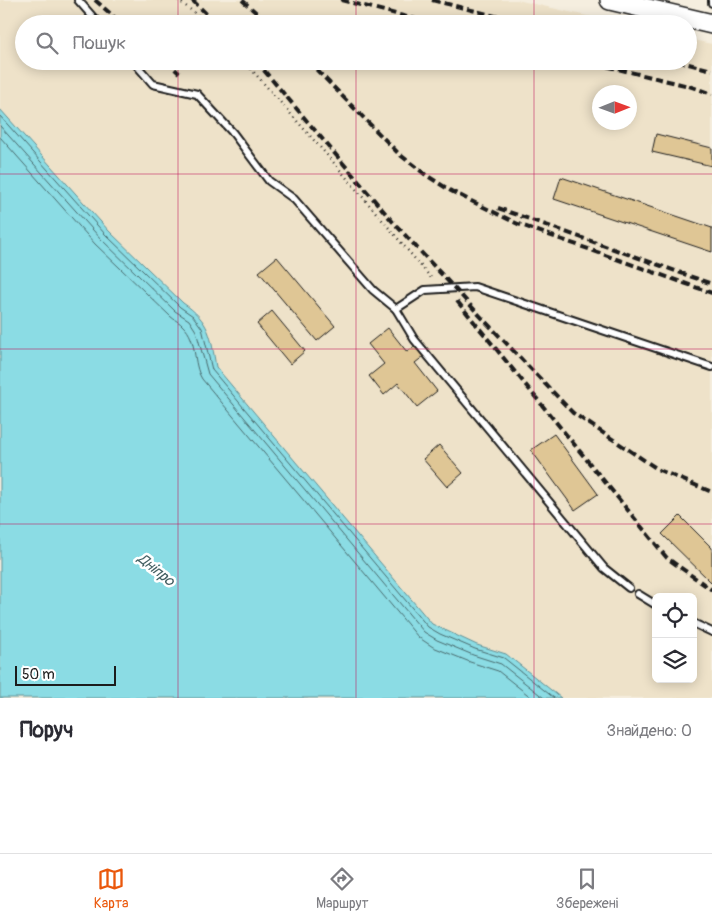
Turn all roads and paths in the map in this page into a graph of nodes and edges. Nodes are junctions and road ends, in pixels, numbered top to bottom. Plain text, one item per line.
1 (78, 0) edge
2 (178, 0) edge
3 (610, 0) edge
4 (92, 15) edge
5 (197, 15) edge
6 (674, 15) edge
7 (697, 20) edge
8 (712, 24) edge
9 (141, 70) edge
10 (252, 70) edge
11 (439, 288) junction
12 (396, 309) junction
13 (712, 367) edge
14 (629, 588) dead end
15 (638, 594) dead end
16 (652, 603) edge
17 (697, 626) edge
18 (712, 632) edge

1 - 4 lane
2 - 5 path
3 - 6 main road
7 - 8 main road
9 - 12 lane
10 - 11 path
11 - 12 lane
11 - 13 lane
12 - 14 lane
15 - 16 lane
17 - 18 lane

